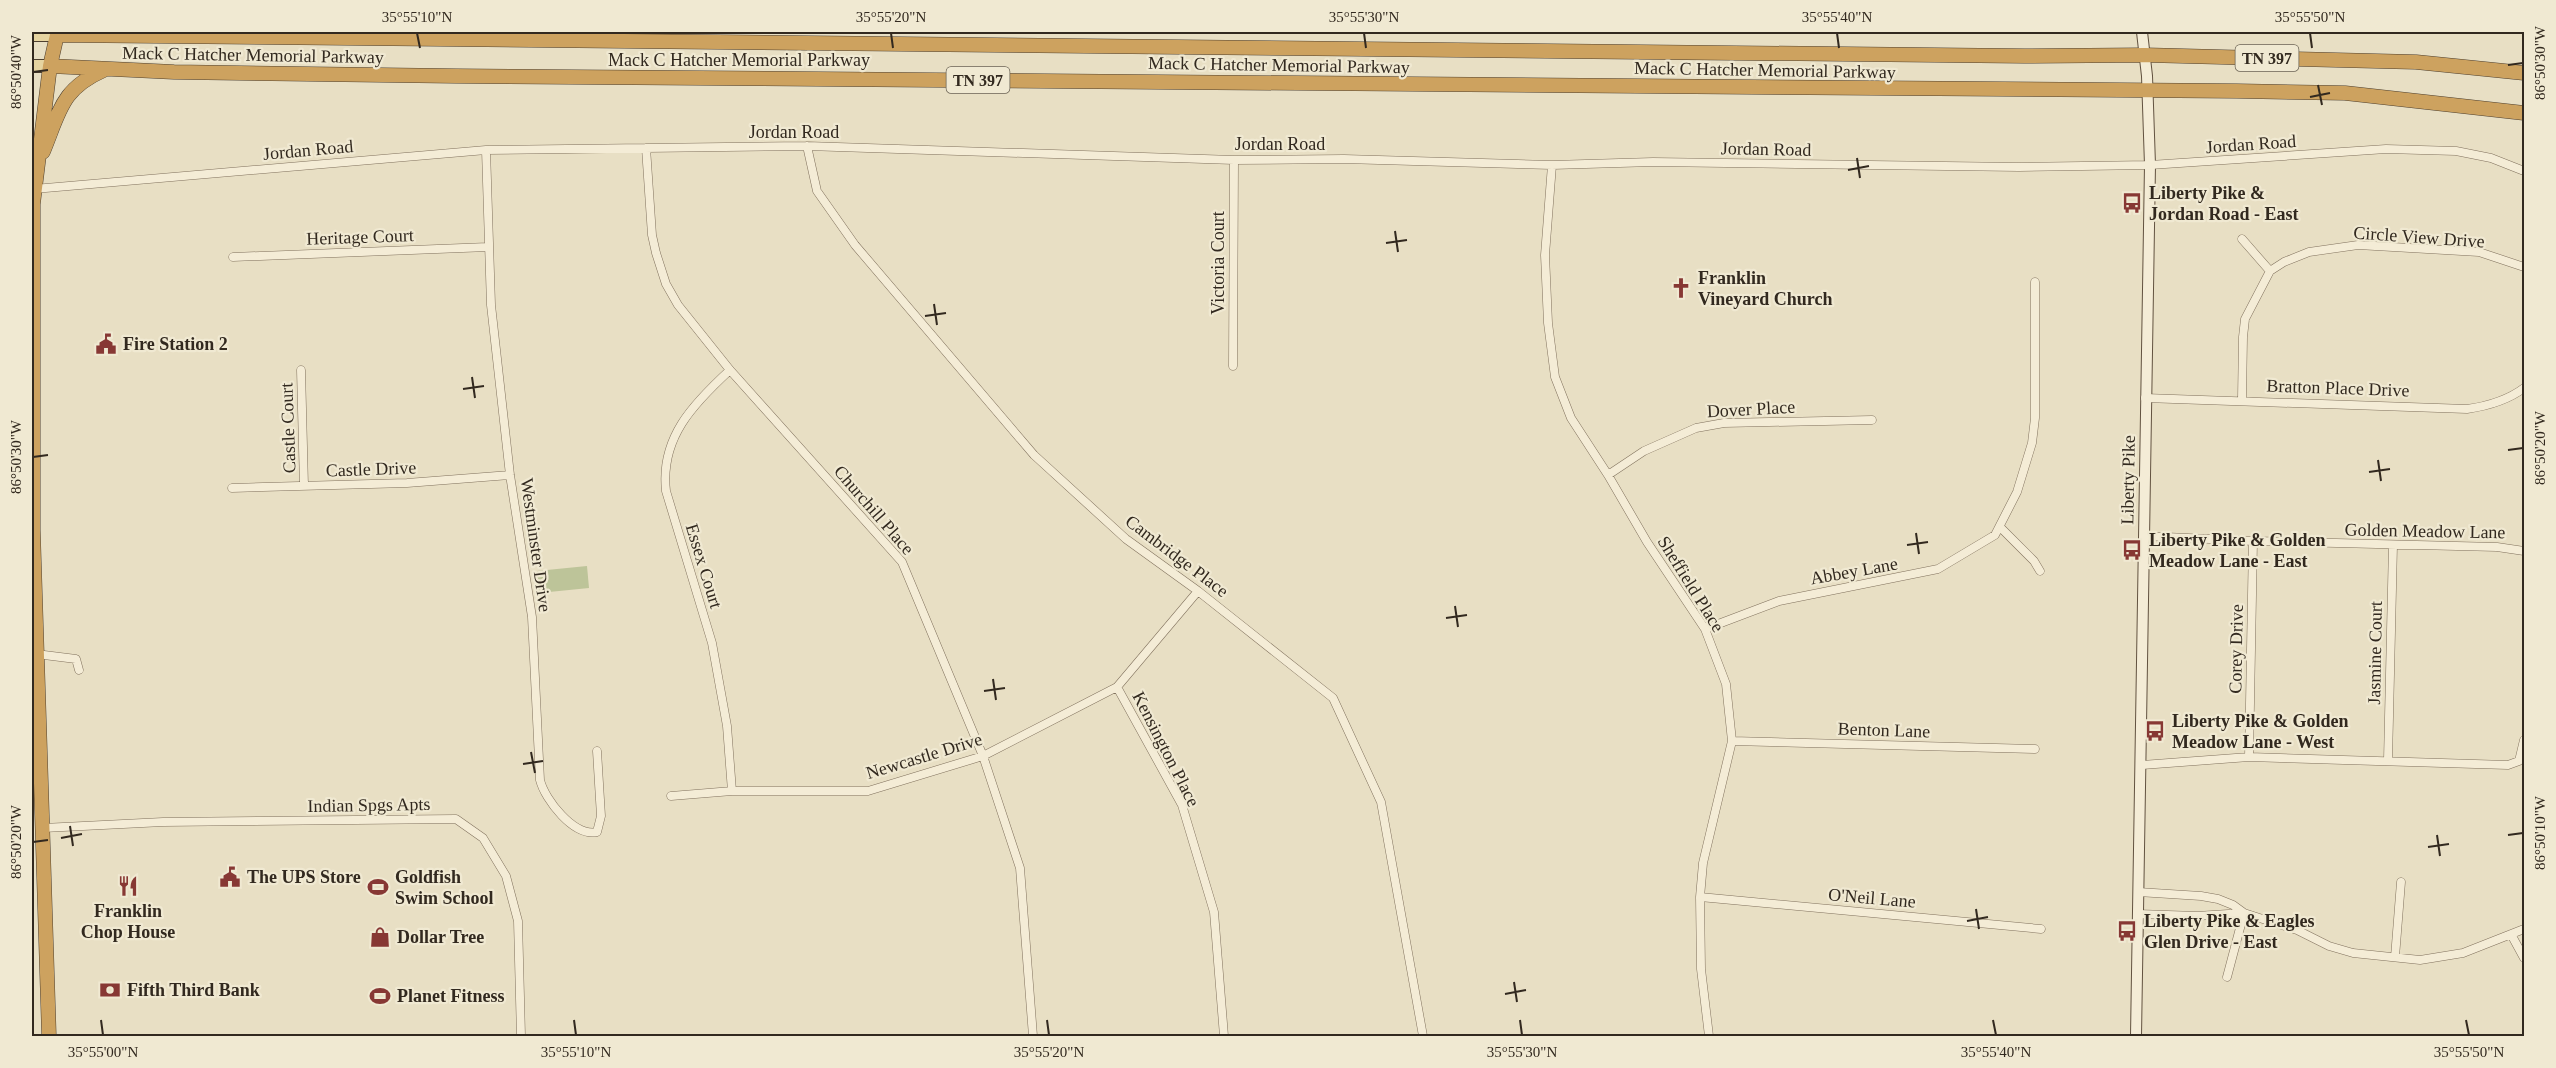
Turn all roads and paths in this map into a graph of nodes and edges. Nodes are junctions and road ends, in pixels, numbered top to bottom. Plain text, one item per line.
1 (2142, 32) edge
2 (57, 33) edge
3 (237, 34) edge
4 (32, 35) edge
5 (2145, 55) junction
6 (32, 66) edge
7 (50, 66) junction
8 (105, 69) junction
9 (2524, 73) edge
10 (2148, 90) junction
11 (2524, 113) edge
12 (32, 128) edge
13 (807, 146) junction
14 (646, 148) junction
15 (486, 150) junction
16 (1234, 160) junction
17 (1552, 165) junction
18 (2150, 165) junction
19 (36, 170) junction
20 (2524, 171) edge
21 (34, 189) junction
22 (2242, 239) dead end
23 (488, 247) junction
24 (233, 257) dead end
25 (2524, 267) edge
26 (2270, 271) junction
27 (2035, 282) dead end
28 (1233, 366) dead end
29 (301, 370) dead end
30 (730, 370) junction
31 (2524, 388) edge
32 (2145, 398) junction
33 (2242, 399) junction
34 (1872, 420) dead end
35 (510, 475) junction
36 (1608, 475) junction
37 (304, 486) junction
38 (232, 488) dead end
39 (2000, 526) junction
40 (2144, 536) junction
41 (2253, 542) junction
42 (2393, 545) junction
43 (2524, 551) edge
44 (2040, 571) dead end
45 (1198, 591) junction
46 (1705, 629) junction
47 (35, 654) edge
48 (79, 670) dead end
49 (1117, 687) junction
50 (2524, 740) edge
51 (1732, 741) junction
52 (2035, 749) dead end
53 (597, 751) dead end
54 (983, 756) junction
55 (2249, 757) junction
56 (2388, 760) junction
57 (2142, 765) junction
58 (732, 791) junction
59 (671, 796) dead end
60 (43, 828) junction
61 (2401, 882) dead end
62 (2138, 892) junction
63 (1700, 897) junction
64 (2244, 913) junction
65 (2138, 914) junction
66 (2042, 929) dead end
67 (2524, 930) edge
68 (2512, 936) junction
69 (2395, 957) junction
70 (2524, 958) edge
71 (2227, 977) dead end
72 (49, 1036) edge
73 (521, 1036) edge
74 (1033, 1036) edge
75 (1224, 1036) edge
76 (1423, 1036) edge
77 (1709, 1036) edge
78 (2136, 1036) edge

1 - 5 street, Liberty Pike
2 - 3 highway, Mack C Hatcher Memorial Parkway / TN 397
2 - 4 main road, Mack C Hatcher Memorial Parkway / TN 397
2 - 7 highway
3 - 5 highway, Mack C Hatcher Memorial Parkway / TN 397
5 - 9 highway, Mack C Hatcher Memorial Parkway / TN 397
5 - 10 street, Liberty Pike
6 - 7 main road, Mack C Hatcher Memorial Parkway / TN 397
7 - 8 highway, Mack C Hatcher Memorial Parkway / TN 397
7 - 19 highway
8 - 10 highway, Mack C Hatcher Memorial Parkway / TN 397
8 - 19 highway
10 - 11 highway, Mack C Hatcher Memorial Parkway / TN 397
10 - 18 street, Liberty Pike
12 - 21 highway
13 - 14 street, Jordan Road
13 - 16 street, Jordan Road
13 - 45 street, Cambridge Place
14 - 15 street, Jordan Road
14 - 30 street, Churchill Place
15 - 21 street, Jordan Road
15 - 23 street, Westminster Drive
16 - 17 street, Jordan Road
16 - 28 street, Victoria Court
17 - 18 street, Jordan Road
17 - 36 street, Sheffield Place
18 - 20 street, Jordan Road
18 - 32 street, Liberty Pike
19 - 21 highway
21 - 47 highway
22 - 26 street
23 - 24 street, Heritage Court
23 - 35 street, Westminster Drive
25 - 26 street, Circle View Drive
26 - 33 street
27 - 39 street, Abbey Lane
29 - 37 street, Castle Court
30 - 54 street, Churchill Place
30 - 58 street, Essex Court
31 - 33 street, Bratton Place Drive
32 - 33 street, Bratton Place Drive
32 - 40 street, Liberty Pike
34 - 36 street, Dover Place
35 - 37 street, Castle Drive
35 - 53 street, Westminster Drive
36 - 46 street, Sheffield Place
37 - 38 street, Castle Drive
39 - 44 street
39 - 46 street, Abbey Lane
40 - 41 street, Golden Meadow Lane
40 - 57 street, Liberty Pike
41 - 42 street, Golden Meadow Lane
41 - 55 street, Corey Drive
42 - 43 street, Golden Meadow Lane
42 - 56 street, Jasmine Court
45 - 49 street, Newcastle Drive
45 - 76 street, Cambridge Place
46 - 51 street, Sheffield Place
47 - 48 street
47 - 60 highway
49 - 54 street, Newcastle Drive
49 - 75 street, Kensington Place
50 - 56 street
51 - 52 street, Benton Lane
51 - 63 street, Sheffield Place
54 - 58 street, Newcastle Drive
54 - 74 street, Churchill Place
55 - 56 street
55 - 57 street
57 - 62 street, Liberty Pike
58 - 59 street, Newcastle Drive
60 - 72 highway
60 - 73 street, Indian Spgs Apts
61 - 69 street
62 - 64 street
62 - 65 street, Liberty Pike
63 - 66 street, O'Neil Lane
63 - 77 street, Sheffield Place
64 - 65 street
64 - 69 street
64 - 71 street
65 - 78 street, Liberty Pike
67 - 68 street
68 - 69 street
68 - 70 street

